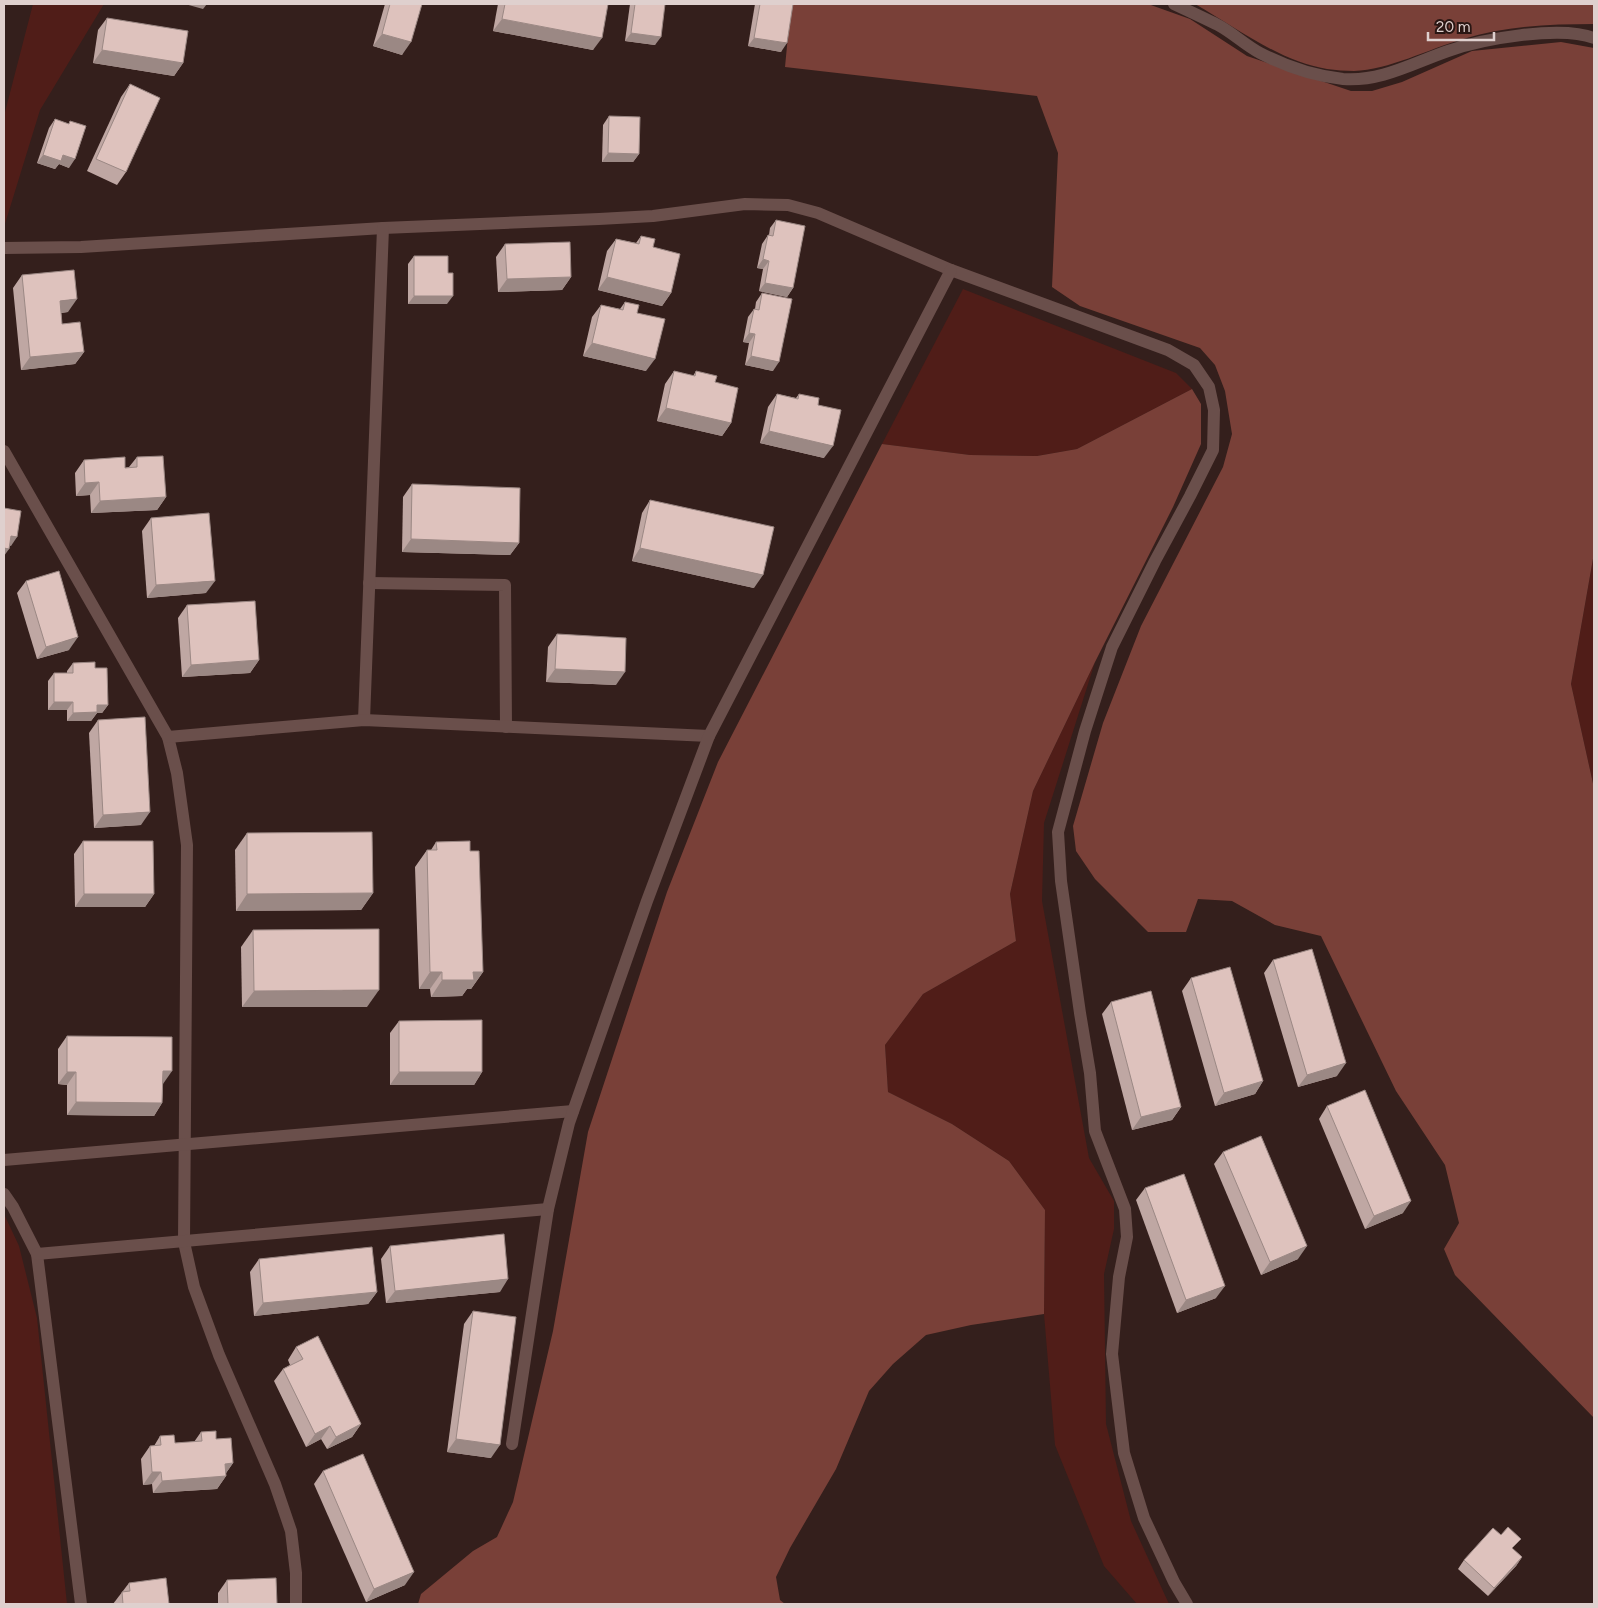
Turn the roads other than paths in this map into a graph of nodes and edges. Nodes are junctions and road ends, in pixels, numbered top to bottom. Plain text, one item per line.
1 (1174, 4) edge
2 (1594, 38) edge
3 (383, 228) junction
4 (4, 248) edge
5 (951, 270) junction
6 (4, 452) edge
7 (369, 583) junction
8 (364, 720) junction
9 (506, 726) junction
10 (709, 736) junction
11 (168, 737) junction
12 (573, 1111) junction
13 (185, 1145) junction
14 (4, 1160) edge
15 (4, 1194) edge
16 (548, 1209) junction
17 (184, 1242) junction
18 (37, 1254) junction
19 (512, 1444) dead end
20 (81, 1604) edge
21 (296, 1604) edge
22 (1187, 1604) edge

1 - 2 street
3 - 4 street
3 - 5 street
3 - 7 street
5 - 10 street
5 - 22 street
6 - 11 street
7 - 8 street
7 - 9 street
8 - 9 street
8 - 11 street
9 - 10 street
10 - 12 street
11 - 13 street
12 - 13 street
12 - 16 street
13 - 14 street
13 - 17 street
15 - 18 street
16 - 17 street
16 - 19 street
17 - 18 street
17 - 21 street
18 - 20 street

